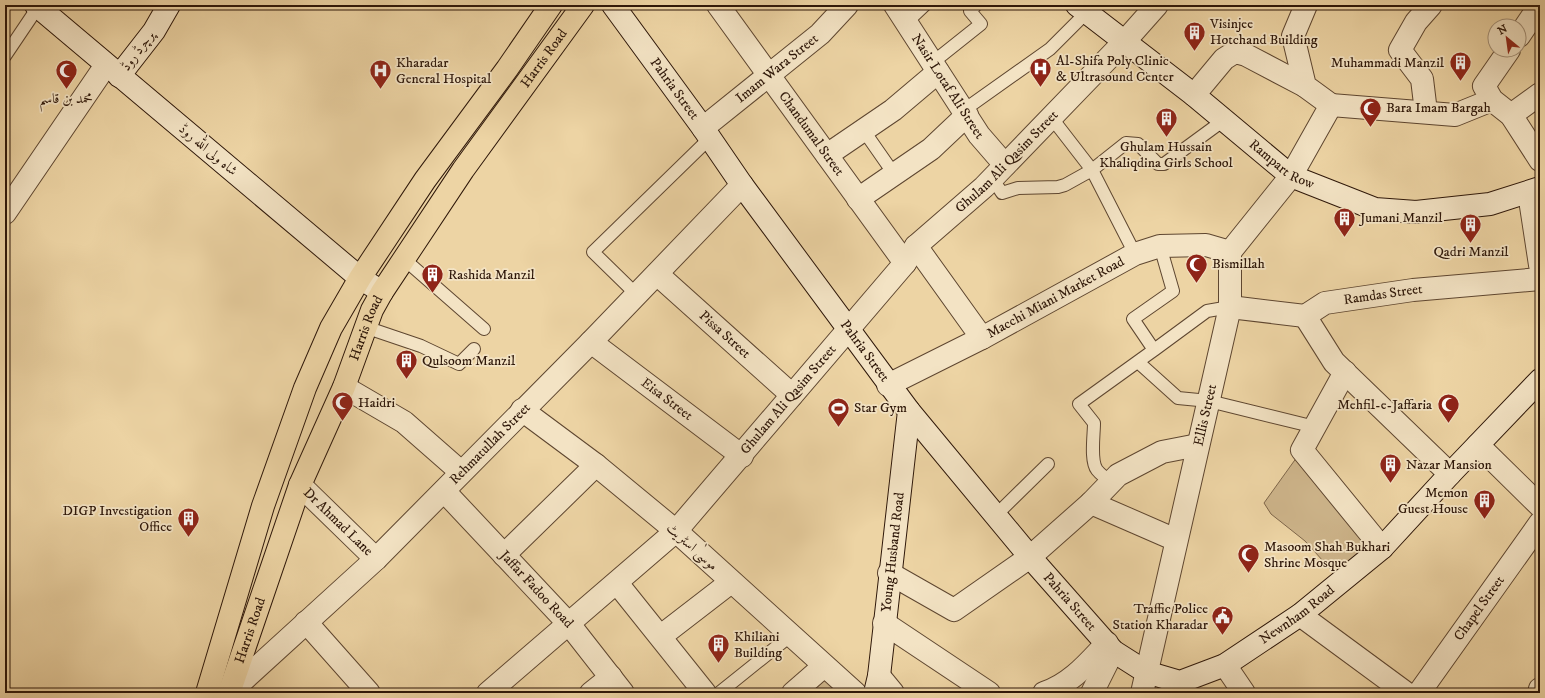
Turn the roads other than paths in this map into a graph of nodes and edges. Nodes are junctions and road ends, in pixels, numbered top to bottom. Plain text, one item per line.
1 (169, 5) edge
2 (551, 5) edge
3 (583, 5) edge
4 (613, 5) edge
5 (718, 5) edge
6 (847, 5) edge
7 (925, 5) edge
8 (976, 5) edge
9 (1157, 5) edge
10 (1306, 5) edge
11 (1431, 5) edge
12 (1540, 5) edge
13 (37, 6) edge
14 (1082, 9) edge
15 (901, 14) edge
16 (1527, 24) edge
17 (1125, 41) junction
18 (5, 56) edge
19 (1503, 58) edge
20 (935, 67) junction
21 (113, 70) junction
22 (769, 75) junction
23 (1305, 86) junction
24 (1540, 94) edge
25 (1194, 95) junction
26 (1492, 100) junction
27 (1331, 105) junction
28 (1426, 112) junction
29 (966, 113) junction
30 (1511, 116) junction
31 (1051, 117) junction
32 (1224, 120) junction
33 (864, 131) junction
34 (706, 133) junction
35 (827, 155) junction
36 (1540, 160) edge
37 (1092, 170) junction
38 (999, 172) junction
39 (894, 174) junction
40 (1291, 176) junction
41 (742, 185) junction
42 (1535, 191) edge
43 (858, 199) junction
44 (5, 213) edge
45 (1160, 246) junction
46 (1230, 252) junction
47 (1135, 254) junction
48 (910, 255) junction
49 (404, 259) junction
50 (1540, 265) edge
51 (657, 274) junction
52 (360, 278) junction
53 (1540, 278) edge
54 (382, 292) junction
55 (637, 295) junction
56 (1230, 307) junction
57 (1305, 316) junction
58 (365, 327) junction
59 (849, 328) junction
60 (484, 329) dead end
61 (982, 338) junction
62 (591, 342) junction
63 (474, 349) dead end
64 (1154, 350) junction
65 (1138, 362) junction
66 (1345, 372) junction
67 (1540, 380) edge
68 (888, 385) junction
69 (344, 387) junction
70 (792, 395) junction
71 (1208, 400) junction
72 (522, 410) junction
73 (908, 411) junction
74 (1315, 427) junction
75 (1198, 445) junction
76 (1478, 445) junction
77 (742, 456) junction
78 (1048, 464) dead end
79 (596, 465) junction
80 (461, 472) junction
81 (1450, 474) junction
82 (1112, 482) junction
83 (300, 485) junction
84 (444, 491) junction
85 (1091, 503) junction
86 (1540, 506) edge
87 (996, 515) junction
88 (1540, 523) edge
89 (676, 531) junction
90 (1176, 540) junction
91 (1382, 548) junction
92 (504, 555) junction
93 (1030, 556) junction
94 (376, 559) junction
95 (889, 573) junction
96 (731, 582) junction
97 (617, 583) junction
98 (1300, 615) junction
99 (306, 622) junction
100 (884, 623) junction
101 (569, 624) junction
102 (661, 636) junction
103 (790, 636) junction
104 (1110, 647) junction
105 (1225, 665) junction
106 (824, 666) junction
107 (1144, 683) edge
108 (877, 684) edge
109 (617, 685) edge
110 (1181, 687) edge
111 (1540, 689) edge
112 (207, 693) edge
113 (229, 693) edge
114 (368, 693) edge
115 (488, 693) edge
116 (591, 693) edge
117 (705, 693) edge
118 (719, 693) edge
119 (793, 693) edge
120 (855, 693) edge
121 (893, 693) edge
122 (989, 693) edge
123 (1044, 693) edge
124 (1092, 693) edge
125 (1244, 693) edge
126 (1406, 693) edge
127 (1419, 693) edge
128 (1539, 693) edge

1 - 21 street, پرچرڈ روڈ
2 - 52 main road, Harris Road
3 - 49 main road, Harris Road
4 - 34 street, Pahria Street
5 - 22 street, Chandumal Street
6 - 22 street, Imam Wara Street
7 - 15 lane
8 - 20 lane
9 - 17 street, Ghulam Ali Qasim Street
10 - 23 street
11 - 28 street
12 - 16 street
13 - 18 lane
13 - 21 street, شاہ ولی اللہ روڈ
14 - 17 street, Rampart Row
14 - 29 lane
15 - 20 street, Nasir Lotaf Ali Street
17 - 25 street, Rampart Row
17 - 31 street, Ghulam Ali Qasim Street
19 - 26 street
20 - 29 street, Nasir Lotaf Ali Street
20 - 33 street
21 - 44 street, پرچرڈ روڈ
21 - 52 street, شاہ ولی اللہ روڈ
22 - 34 street, Imam Wara Street
22 - 35 street, Chandumal Street
23 - 25 street
23 - 27 street
24 - 30 street
25 - 32 street, Rampart Row
26 - 28 street
26 - 30 street
27 - 28 street
27 - 40 street
29 - 38 street, Nasir Lotaf Ali Street
29 - 39 street
30 - 36 street
31 - 37 lane
31 - 38 street, Ghulam Ali Qasim Street
32 - 37 lane
32 - 40 street, Rampart Row
33 - 35 street
33 - 39 lane
34 - 41 street, Pahria Street
34 - 55 lane
35 - 43 street, Chandumal Street
37 - 38 lane
37 - 47 lane
38 - 48 street, Ghulam Ali Qasim Street
39 - 43 street
40 - 42 street, Rampart Row
40 - 46 street
41 - 51 street, Rehmatullah Street
41 - 59 street, Pahria Street
42 - 50 street
43 - 48 street, Chandumal Street
45 - 46 street, Macchi Miani Market Road
45 - 47 street, Macchi Miani Market Road
45 - 64 lane
46 - 56 street, Ellis Street
47 - 61 street, Macchi Miani Market Road
48 - 59 street, Ghulam Ali Qasim Street
48 - 61 street, Chandumal Street
49 - 54 main road, Harris Road
49 - 60 lane
51 - 55 street, Rehmatullah Street
51 - 70 street, Pissa Street
52 - 54 street, شاہ ولی اللہ روڈ
52 - 112 main road, Harris Road
53 - 57 street, Ramdas Street
54 - 58 main road, Harris Road
55 - 62 street, Rehmatullah Street
56 - 57 street
56 - 64 lane
56 - 71 street, Ellis Street
57 - 66 street
58 - 63 lane
58 - 69 main road, Harris Road
59 - 68 street, Pahria Street
59 - 70 street, Ghulam Ali Qasim Street
61 - 68 street, Macchi Miani Market Road
62 - 72 street, Rehmatullah Street
62 - 77 street, Eisa Street
64 - 65 lane
65 - 71 lane
65 - 82 lane
66 - 74 street
66 - 81 street
67 - 76 street, Newnham Road
68 - 73 street, Pahria Street
69 - 80 street
69 - 83 main road, Harris Road
70 - 77 street, Ghulam Ali Qasim Street
71 - 74 lane
71 - 75 street, Ellis Street
72 - 79 street, موسیٰ اسٹریٹ
72 - 80 street, Rehmatullah Street
73 - 87 street, Pahria Street
73 - 95 street, Young Husband Road
74 - 91 street
75 - 82 street
75 - 90 street, Ellis Street
76 - 81 street, Newnham Road
76 - 86 street
77 - 89 street, Ghulam Ali Qasim Street
78 - 87 lane
79 - 89 street, موسیٰ اسٹریٹ
79 - 92 street
80 - 84 street, Rehmatullah Street
81 - 91 street, Newnham Road
82 - 85 street
83 - 94 street, Dr Ahmad Lane
83 - 113 main road, Harris Road
84 - 92 street, Jaffar Fadoo Road
84 - 94 street, Rehmatullah Street
85 - 90 street
85 - 93 street
87 - 93 street, Pahria Street
88 - 127 street, Chapel Street
89 - 96 street, موسیٰ اسٹریٹ
89 - 97 street, Ghulam Ali Qasim Street
90 - 107 street, Ellis Street
91 - 98 street, Newnham Road
92 - 101 street, Jaffar Fadoo Road
93 - 95 street
93 - 104 street, Pahria Street
94 - 99 street, Rehmatullah Street
95 - 100 street, Young Husband Road
96 - 102 street
96 - 103 street, موسیٰ اسٹریٹ
97 - 101 street, Ghulam Ali Qasim Street
97 - 102 street
98 - 105 street, Newnham Road
98 - 126 street
99 - 113 street, Rehmatullah Street
99 - 114 street
100 - 108 street, Young Husband Road
100 - 122 street
101 - 109 street, Jaffar Fadoo Road
101 - 115 street, Ghulam Ali Qasim Street
102 - 117 street
103 - 106 street, موسیٰ اسٹریٹ
103 - 118 lane
104 - 107 street, Pahria Street
104 - 123 street
104 - 124 street
105 - 110 street, Newnham Road
105 - 125 street
106 - 119 street
106 - 120 street, موسیٰ اسٹریٹ
107 - 110 street, Newnham Road
108 - 121 street
109 - 116 street
111 - 128 street

